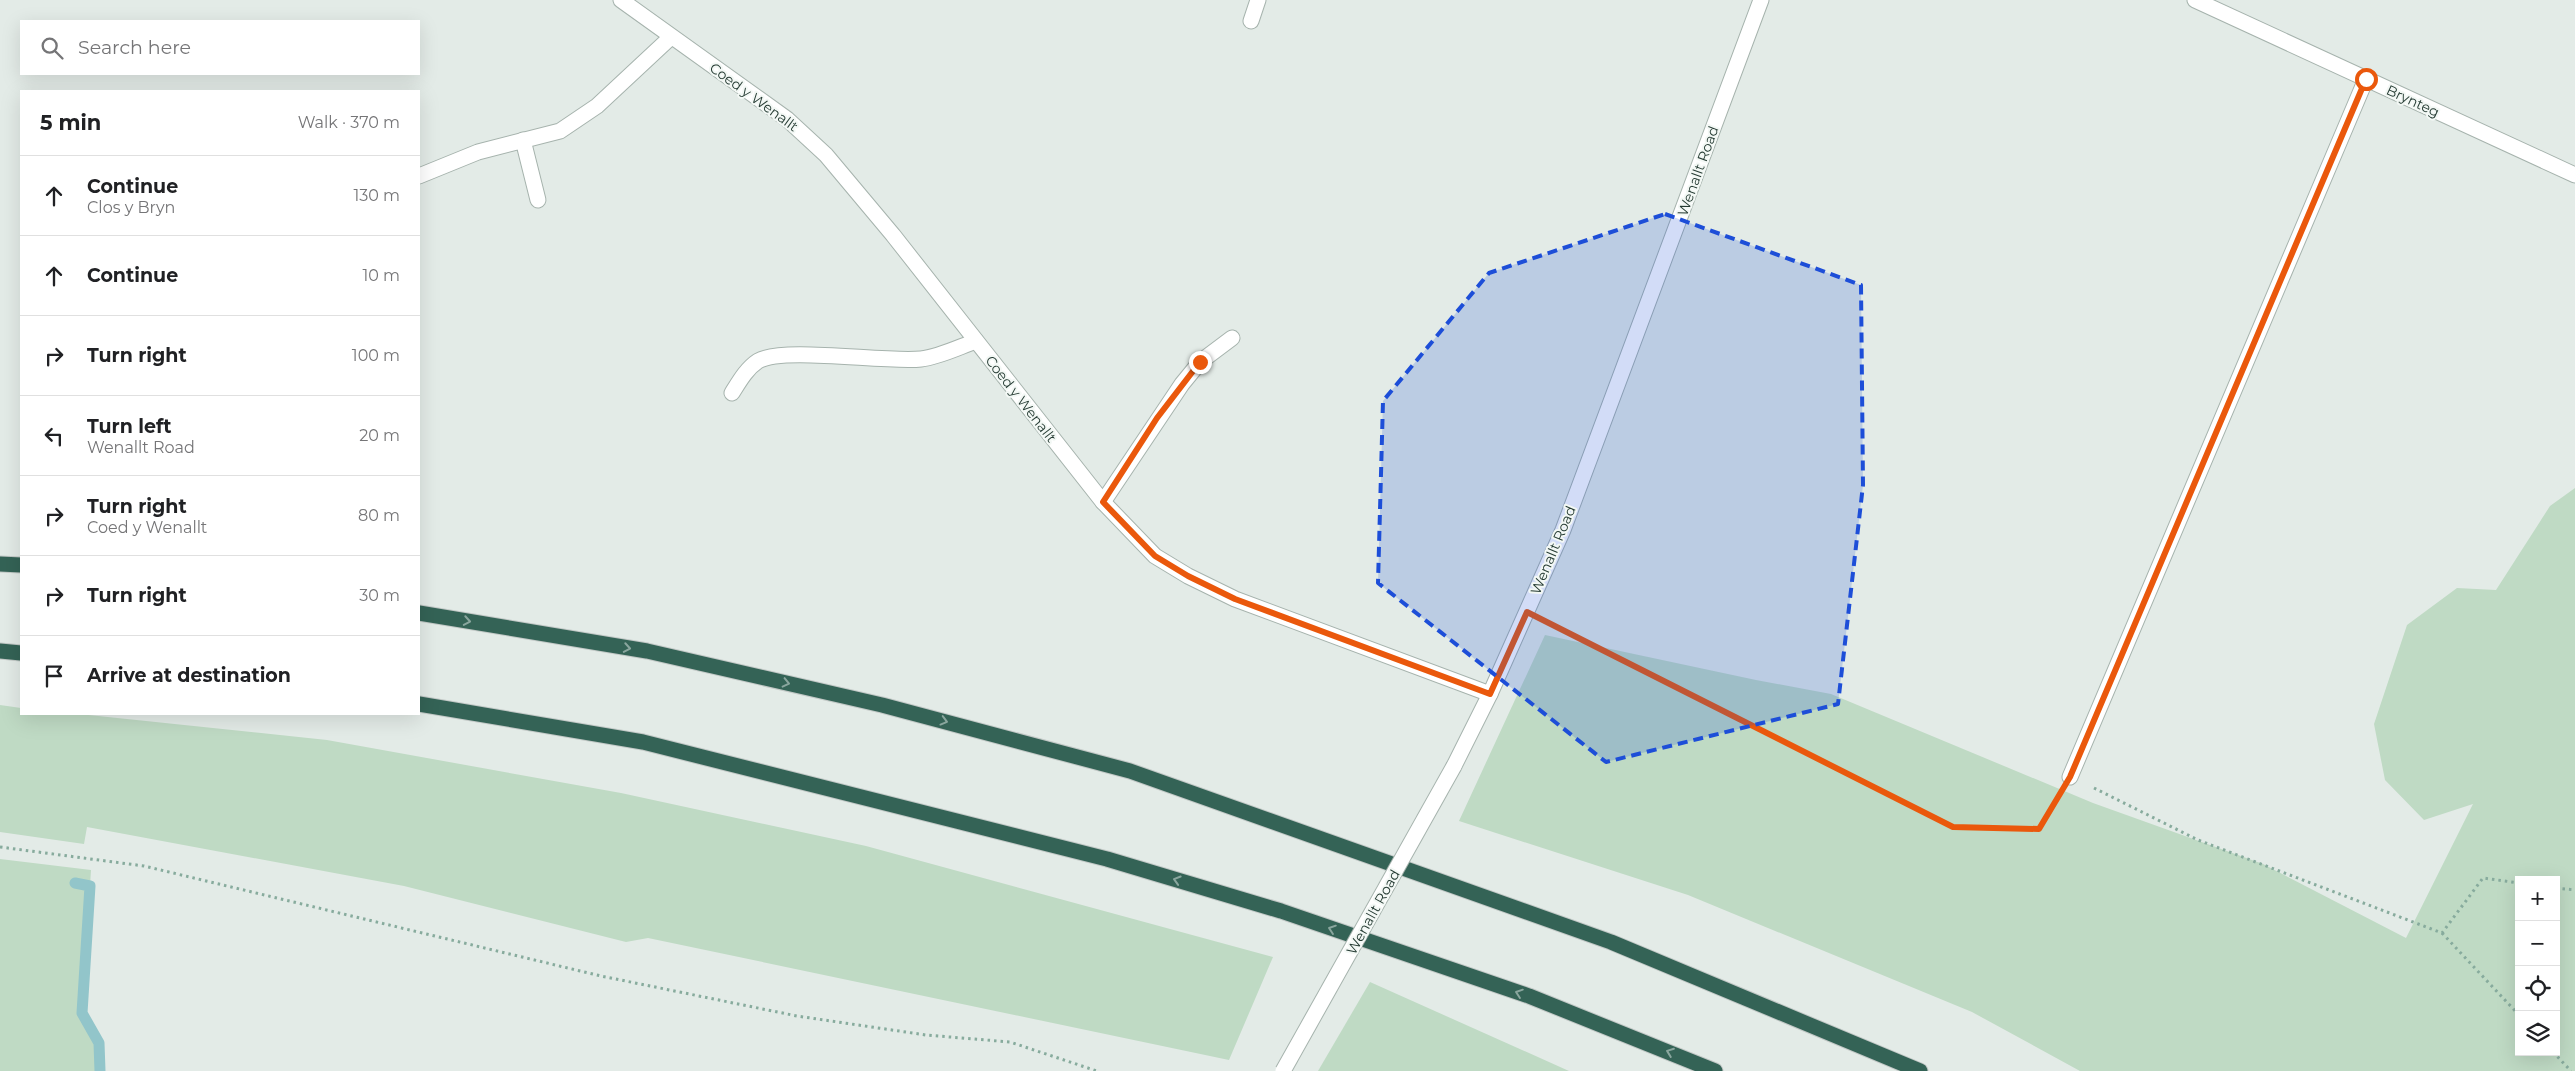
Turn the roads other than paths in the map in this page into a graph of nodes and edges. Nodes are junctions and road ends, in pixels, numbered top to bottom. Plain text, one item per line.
1 (621, 0) edge
2 (1258, 0) edge
3 (1761, 0) edge
4 (2195, 0) edge
5 (2227, 7) edge
6 (1251, 21) dead end
7 (671, 37) junction
8 (2366, 79) junction
9 (524, 140) junction
10 (2575, 175) edge
11 (420, 176) edge
12 (538, 200) dead end
13 (1232, 338) dead end
14 (976, 341) junction
15 (732, 393) dead end
16 (1103, 502) junction
17 (0, 564) edge
18 (20, 565) edge
19 (420, 613) edge
20 (0, 652) edge
21 (20, 653) edge
22 (1490, 694) junction
23 (420, 704) edge
24 (2070, 777) road end
25 (1283, 1071) edge
26 (1715, 1071) edge
27 (1920, 1071) edge

1 - 7 street, Coed y Wenallt
2 - 6 street
3 - 22 street, Wenallt Road
4 - 5 street, Brynteg
5 - 8 street, Brynteg
7 - 9 street
7 - 14 street, Coed y Wenallt
8 - 10 street, Brynteg
8 - 24 street
9 - 11 street
9 - 12 street
13 - 16 street
14 - 15 street
14 - 16 street, Coed y Wenallt
16 - 22 street, Coed y Wenallt
17 - 18 highway
19 -> 27 highway
20 - 21 highway
22 - 25 street, Wenallt Road, bridge
26 -> 23 highway

